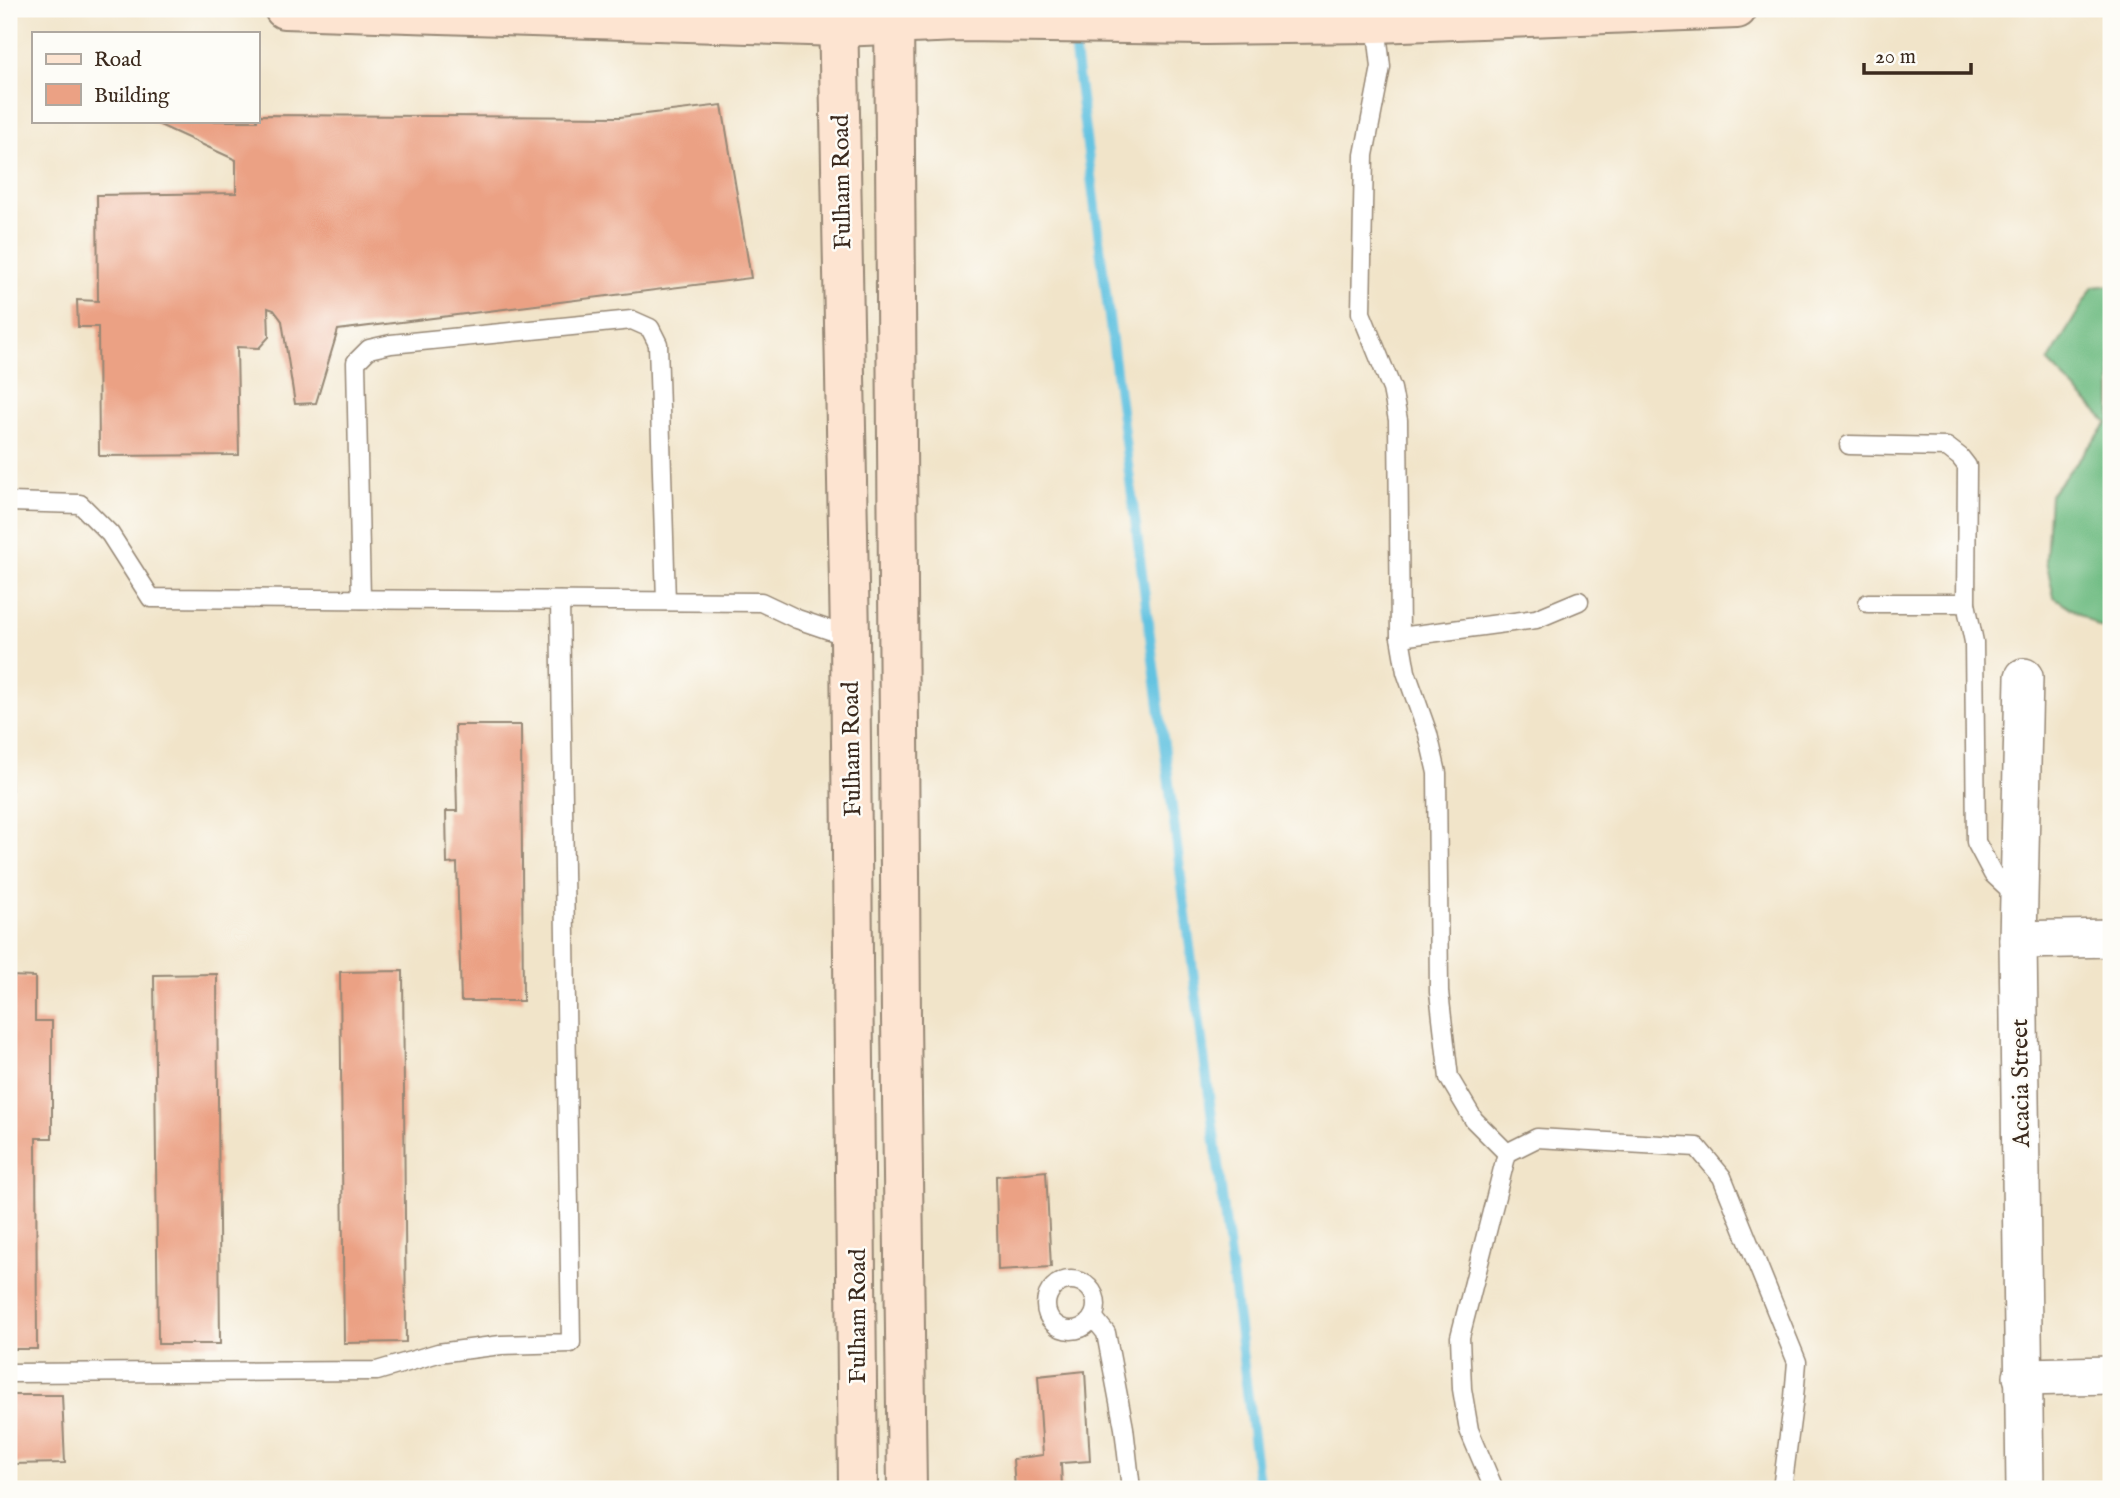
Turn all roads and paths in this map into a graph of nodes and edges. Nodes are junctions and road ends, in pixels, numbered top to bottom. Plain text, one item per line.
1 (284, 9) edge
2 (1737, 9) edge
3 (894, 17) edge
4 (838, 18) edge
5 (1376, 23) junction
6 (1849, 445) dead end
7 (9, 502) edge
8 (360, 599) junction
9 (561, 601) junction
10 (666, 601) junction
11 (1579, 601) dead end
12 (1868, 603) dead end
13 (1966, 603) junction
14 (850, 637) junction
15 (1400, 637) junction
16 (2024, 677) dead end
17 (2019, 898) junction
18 (2111, 938) edge
19 (2018, 940) junction
20 (1507, 1153) junction
21 (1093, 1317) dead end
22 (9, 1373) edge
23 (2111, 1375) edge
24 (2022, 1377) junction
25 (858, 1489) edge
26 (907, 1489) edge
27 (1131, 1489) edge
28 (1494, 1489) edge
29 (1782, 1489) edge
30 (2025, 1489) edge

1 - 4 street
2 - 5 street
3 - 4 street
3 - 5 street
3 - 26 street, Fulham Road
4 - 14 street, Fulham Road
5 - 15 lane
6 - 13 lane
7 - 8 lane
8 - 9 lane
8 - 10 lane
9 - 10 lane
9 - 22 lane
10 - 14 lane
11 - 15 lane
12 - 13 lane
13 - 17 lane
14 - 25 street, Fulham Road
15 - 20 lane
16 - 17 street, Acacia Street
17 - 19 street, Acacia Street
18 - 19 street
19 - 24 street, Acacia Street
20 - 28 lane
20 - 29 lane
21 - 27 lane
23 - 24 street
24 - 30 street, Acacia Street

